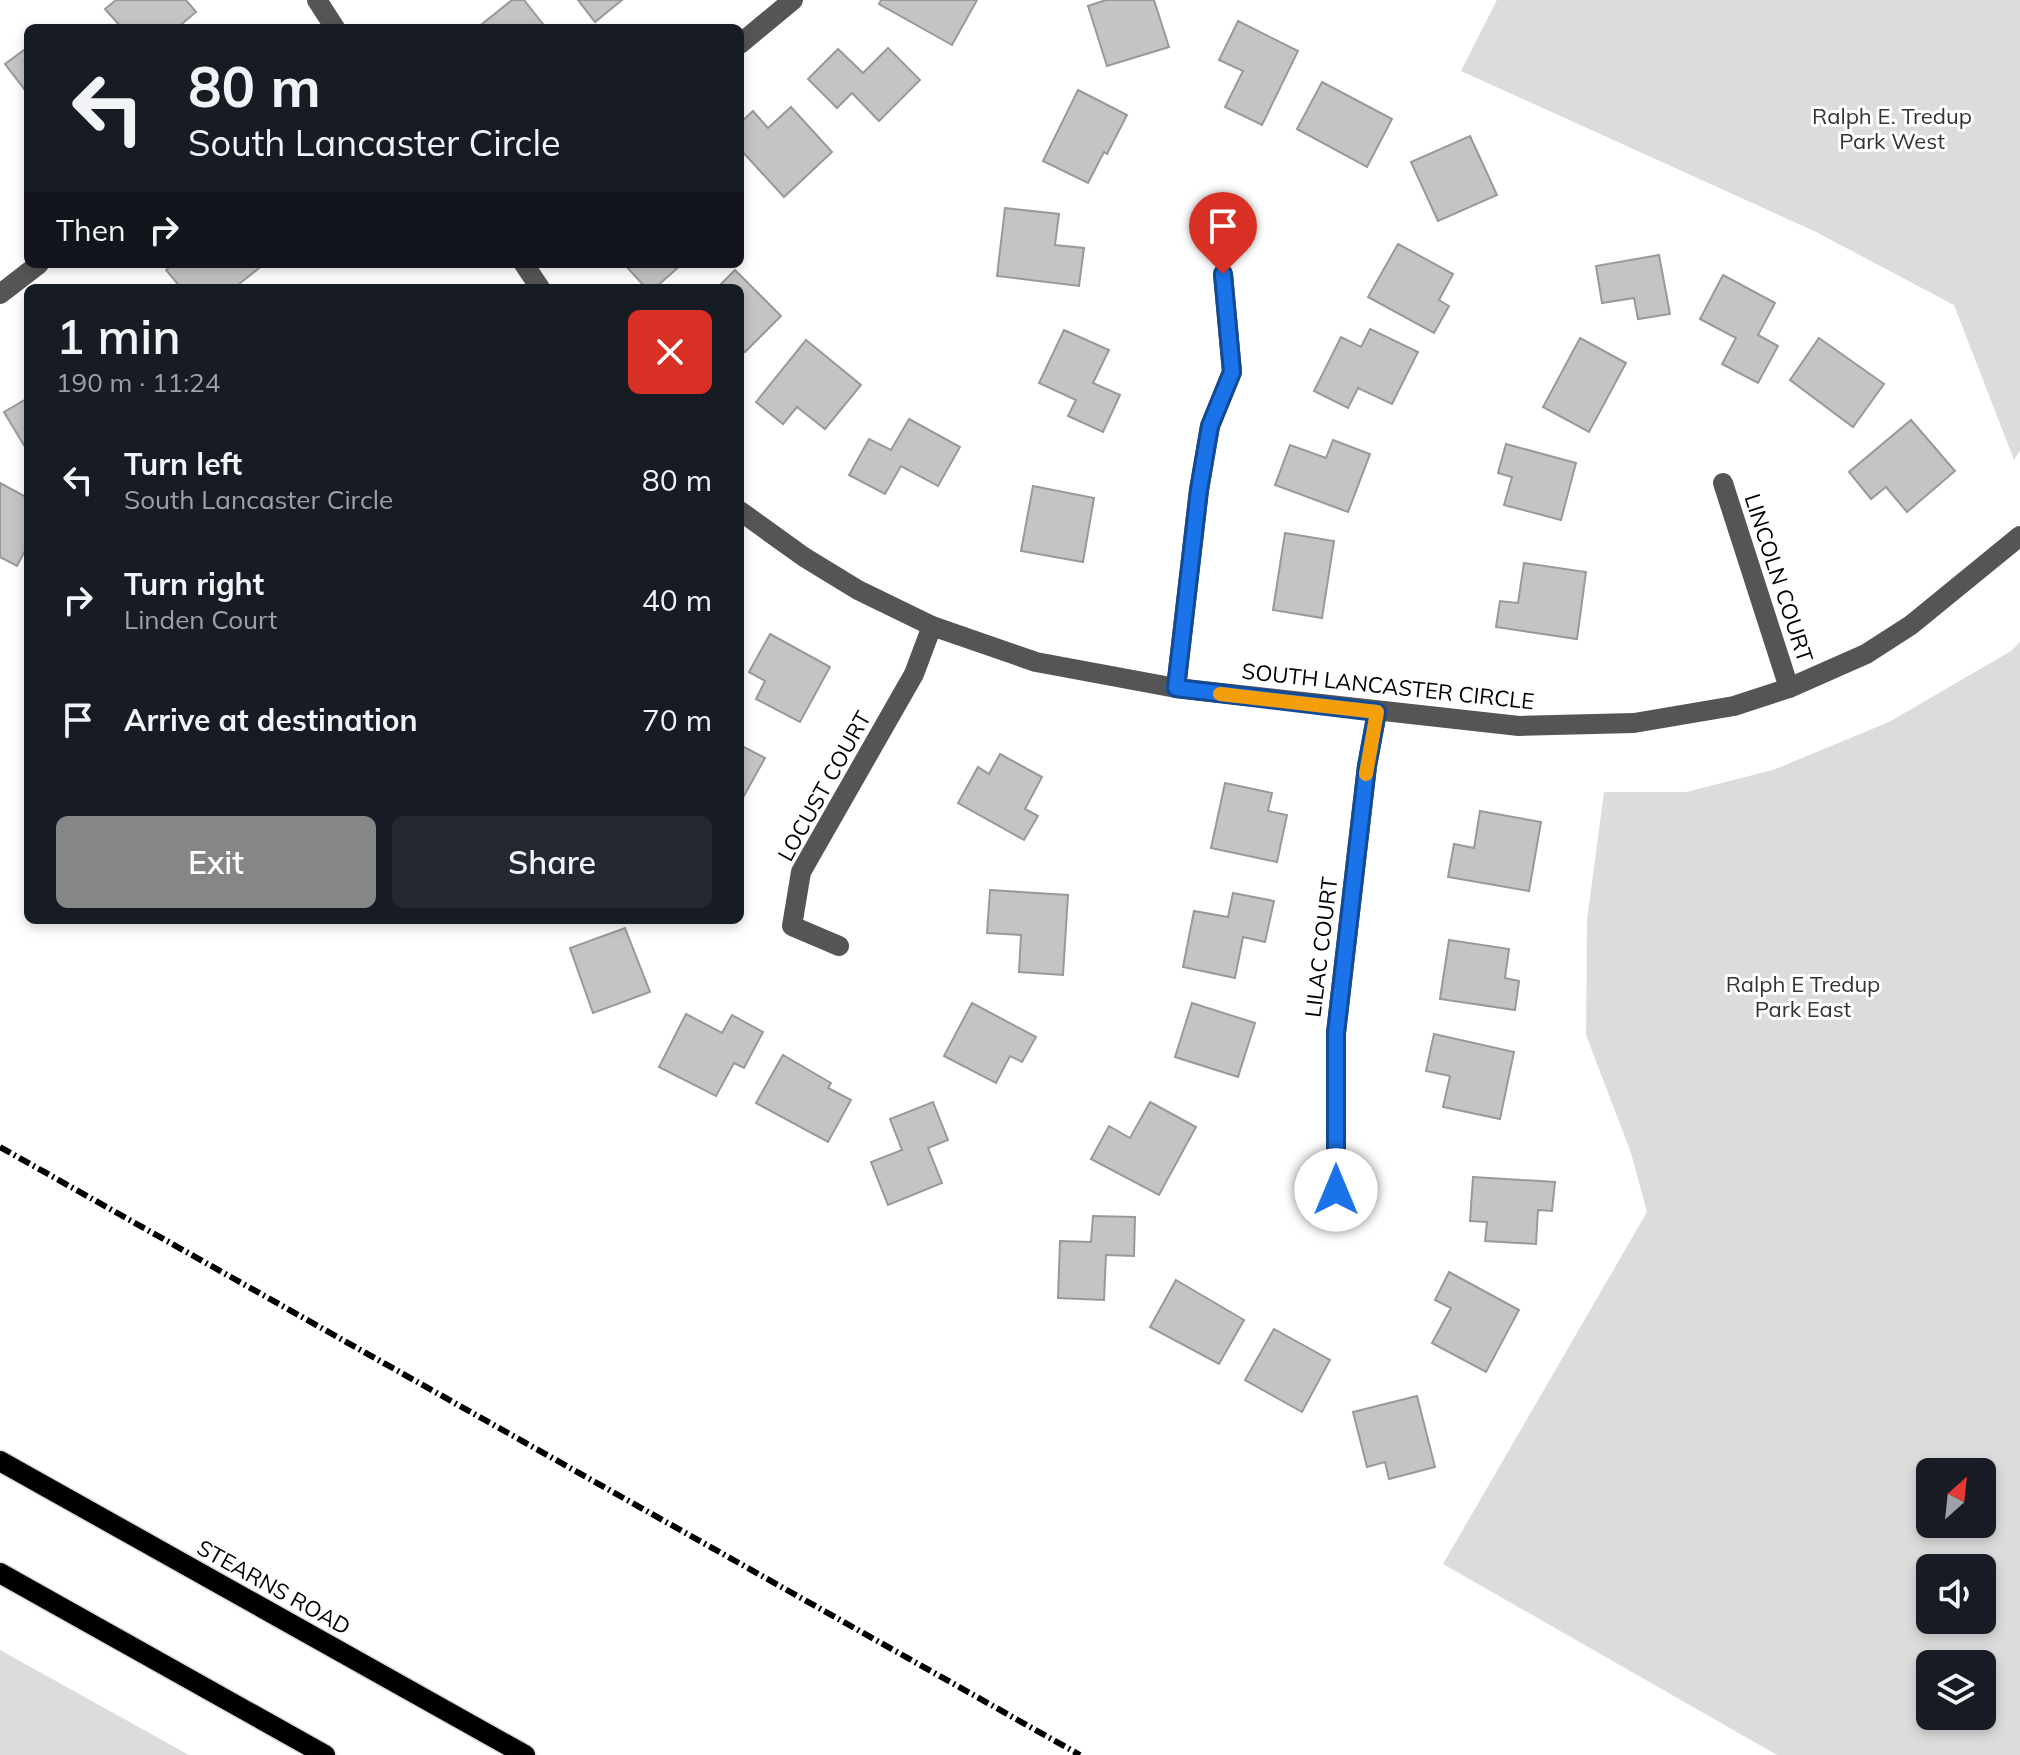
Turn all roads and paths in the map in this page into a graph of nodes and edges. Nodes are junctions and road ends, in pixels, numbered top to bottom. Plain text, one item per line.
1 (317, 0) edge
2 (793, 0) edge
3 (332, 24) edge
4 (744, 41) edge
5 (34, 268) edge
6 (1223, 274) dead end
7 (0, 294) edge
8 (1723, 483) dead end
9 (744, 514) edge
10 (2020, 536) edge
11 (932, 626) junction
12 (1176, 688) junction
13 (1789, 688) junction
14 (1377, 712) junction
15 (839, 946) dead end
16 (1336, 1190) dead end
17 (0, 1461) edge
18 (0, 1573) edge
19 (325, 1755) edge
20 (525, 1755) edge

1 - 3 street
2 - 4 street
5 - 7 street
6 - 12 street
8 - 13 street, LINCOLN COURT
9 - 11 street, SOUTH LANCASTER CIRCLE
10 - 13 street, SOUTH LANCASTER CIRCLE
11 - 12 street, SOUTH LANCASTER CIRCLE
11 - 15 street, LOCUST COURT
12 - 14 street, SOUTH LANCASTER CIRCLE
13 - 14 street, SOUTH LANCASTER CIRCLE
14 - 16 street, LILAC COURT
17 - 20 main road, STEARNS ROAD
18 - 19 main road

